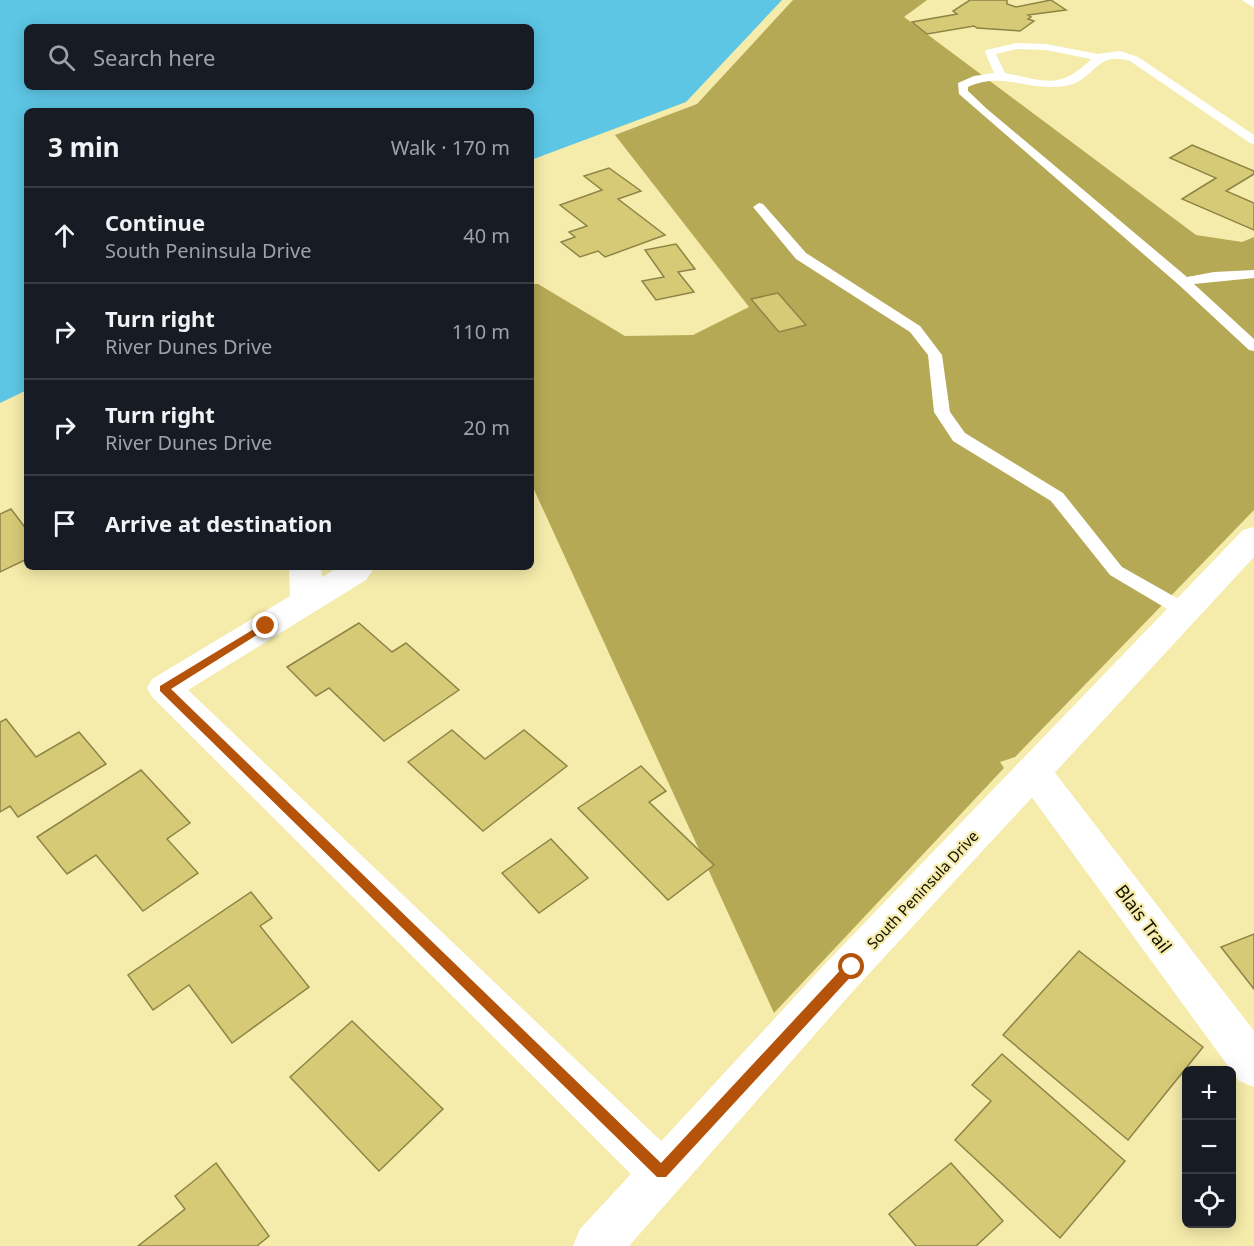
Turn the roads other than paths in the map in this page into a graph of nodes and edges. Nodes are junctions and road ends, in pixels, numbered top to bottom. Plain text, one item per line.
1 (1101, 58) junction
2 (1000, 74) junction
3 (1254, 141) edge
4 (759, 207) dead end
5 (1254, 273) edge
6 (1184, 282) junction
7 (1254, 347) edge
8 (1254, 538) edge
9 (357, 570) edge
10 (306, 584) edge
11 (1185, 611) junction
12 (1033, 771) junction
13 (1254, 1066) edge
14 (662, 1173) junction
15 (597, 1246) edge

1 - 2 lane
1 - 2 lane
1 - 3 lane
2 - 6 lane
4 - 11 lane
5 - 6 lane
6 - 7 lane
8 - 11 street, South Peninsula Drive
9 - 10 street
10 - 14 street
11 - 12 street, South Peninsula Drive
12 - 13 street, Blais Trail
12 - 14 street, South Peninsula Drive
14 - 15 street, South Peninsula Drive

